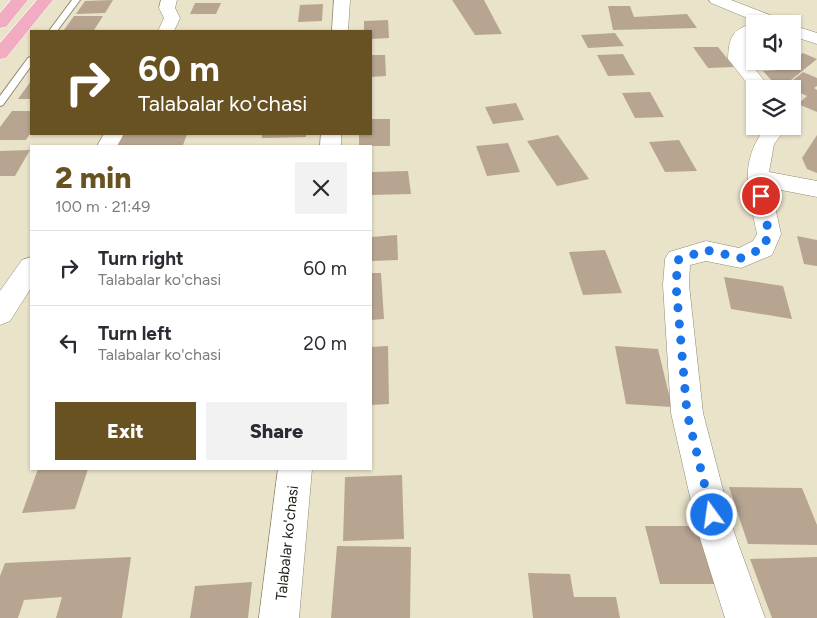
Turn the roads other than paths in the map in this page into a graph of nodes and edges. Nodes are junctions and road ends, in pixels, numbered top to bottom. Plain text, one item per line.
1 (20, 0) edge
2 (45, 0) edge
3 (76, 0) edge
4 (169, 0) edge
5 (342, 0) edge
6 (717, 0) edge
7 (747, 15) edge
8 (0, 23) edge
9 (54, 30) edge
10 (166, 30) edge
11 (340, 30) edge
12 (801, 33) edge
13 (746, 35) edge
14 (817, 39) edge
15 (0, 54) edge
16 (30, 61) edge
17 (746, 69) edge
18 (747, 70) edge
19 (755, 80) edge
20 (0, 103) edge
21 (771, 135) edge
22 (757, 177) junction
23 (817, 189) edge
24 (30, 268) edge
25 (0, 313) edge
26 (295, 470) edge
27 (279, 618) edge
28 (745, 618) edge

1 - 8 main road
2 - 15 main road
3 - 9 lane
4 - 10 street
5 - 11 street
6 - 7 street
12 - 14 street
13 - 17 street
16 - 20 lane
18 - 19 street
21 - 22 street
22 - 23 street
22 - 28 street
24 - 25 street
26 - 27 street, Talabalar ko'chasi

